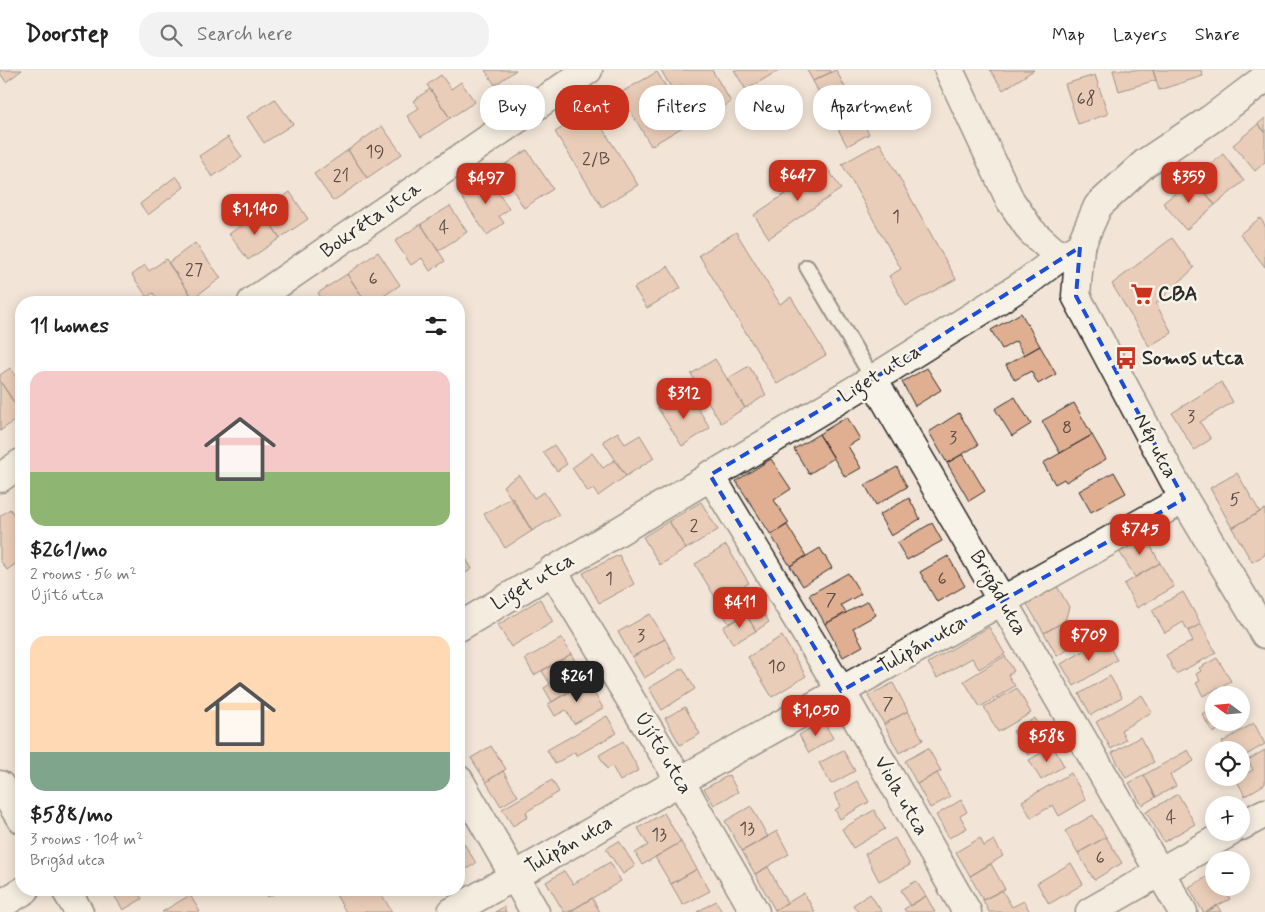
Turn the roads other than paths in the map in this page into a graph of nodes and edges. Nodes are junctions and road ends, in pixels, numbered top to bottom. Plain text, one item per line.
1 (588, 70) edge
2 (949, 70) edge
3 (1265, 78) edge
4 (1070, 252) junction
5 (807, 267) dead end
6 (261, 296) edge
7 (873, 379) junction
8 (15, 467) edge
9 (710, 475) junction
10 (0, 478) edge
11 (1184, 499) junction
12 (552, 570) junction
13 (1002, 600) junction
14 (465, 623) edge
15 (1265, 634) edge
16 (841, 691) junction
17 (680, 781) junction
18 (0, 785) edge
19 (465, 790) edge
20 (15, 809) edge
21 (1265, 813) edge
22 (1250, 821) edge
23 (1214, 841) edge
24 (1160, 872) junction
25 (515, 877) junction
26 (16, 896) edge
27 (70, 896) edge
28 (0, 906) edge
29 (79, 912) edge
30 (452, 912) edge
31 (535, 912) edge
32 (756, 912) edge
33 (967, 912) edge
34 (1090, 912) edge
35 (1182, 912) edge

1 - 6 street, Bokréta utca
2 - 4 street
3 - 4 street, Liget utca
4 - 7 street, Liget utca
4 - 11 street, Nép utca
5 - 7 lane
7 - 9 street, Liget utca
7 - 13 street, Brigád utca
8 - 10 street
9 - 12 street, Liget utca
9 - 16 street, Viola utca
11 - 13 street, Tulipán utca
11 - 15 street, Nép utca
12 - 14 street, Liget utca
12 - 17 street, Újító utca
13 - 16 street, Tulipán utca
13 - 24 street, Brigád utca
16 - 17 street, Tulipán utca
16 - 33 street, Viola utca
17 - 25 street, Tulipán utca
17 - 32 street, Újító utca
18 - 20 street
19 - 25 street
21 - 22 street
23 - 24 street
24 - 34 street
24 - 35 street, Brigád utca
25 - 30 street, Tulipán utca
25 - 31 street
26 - 28 street
27 - 29 street

